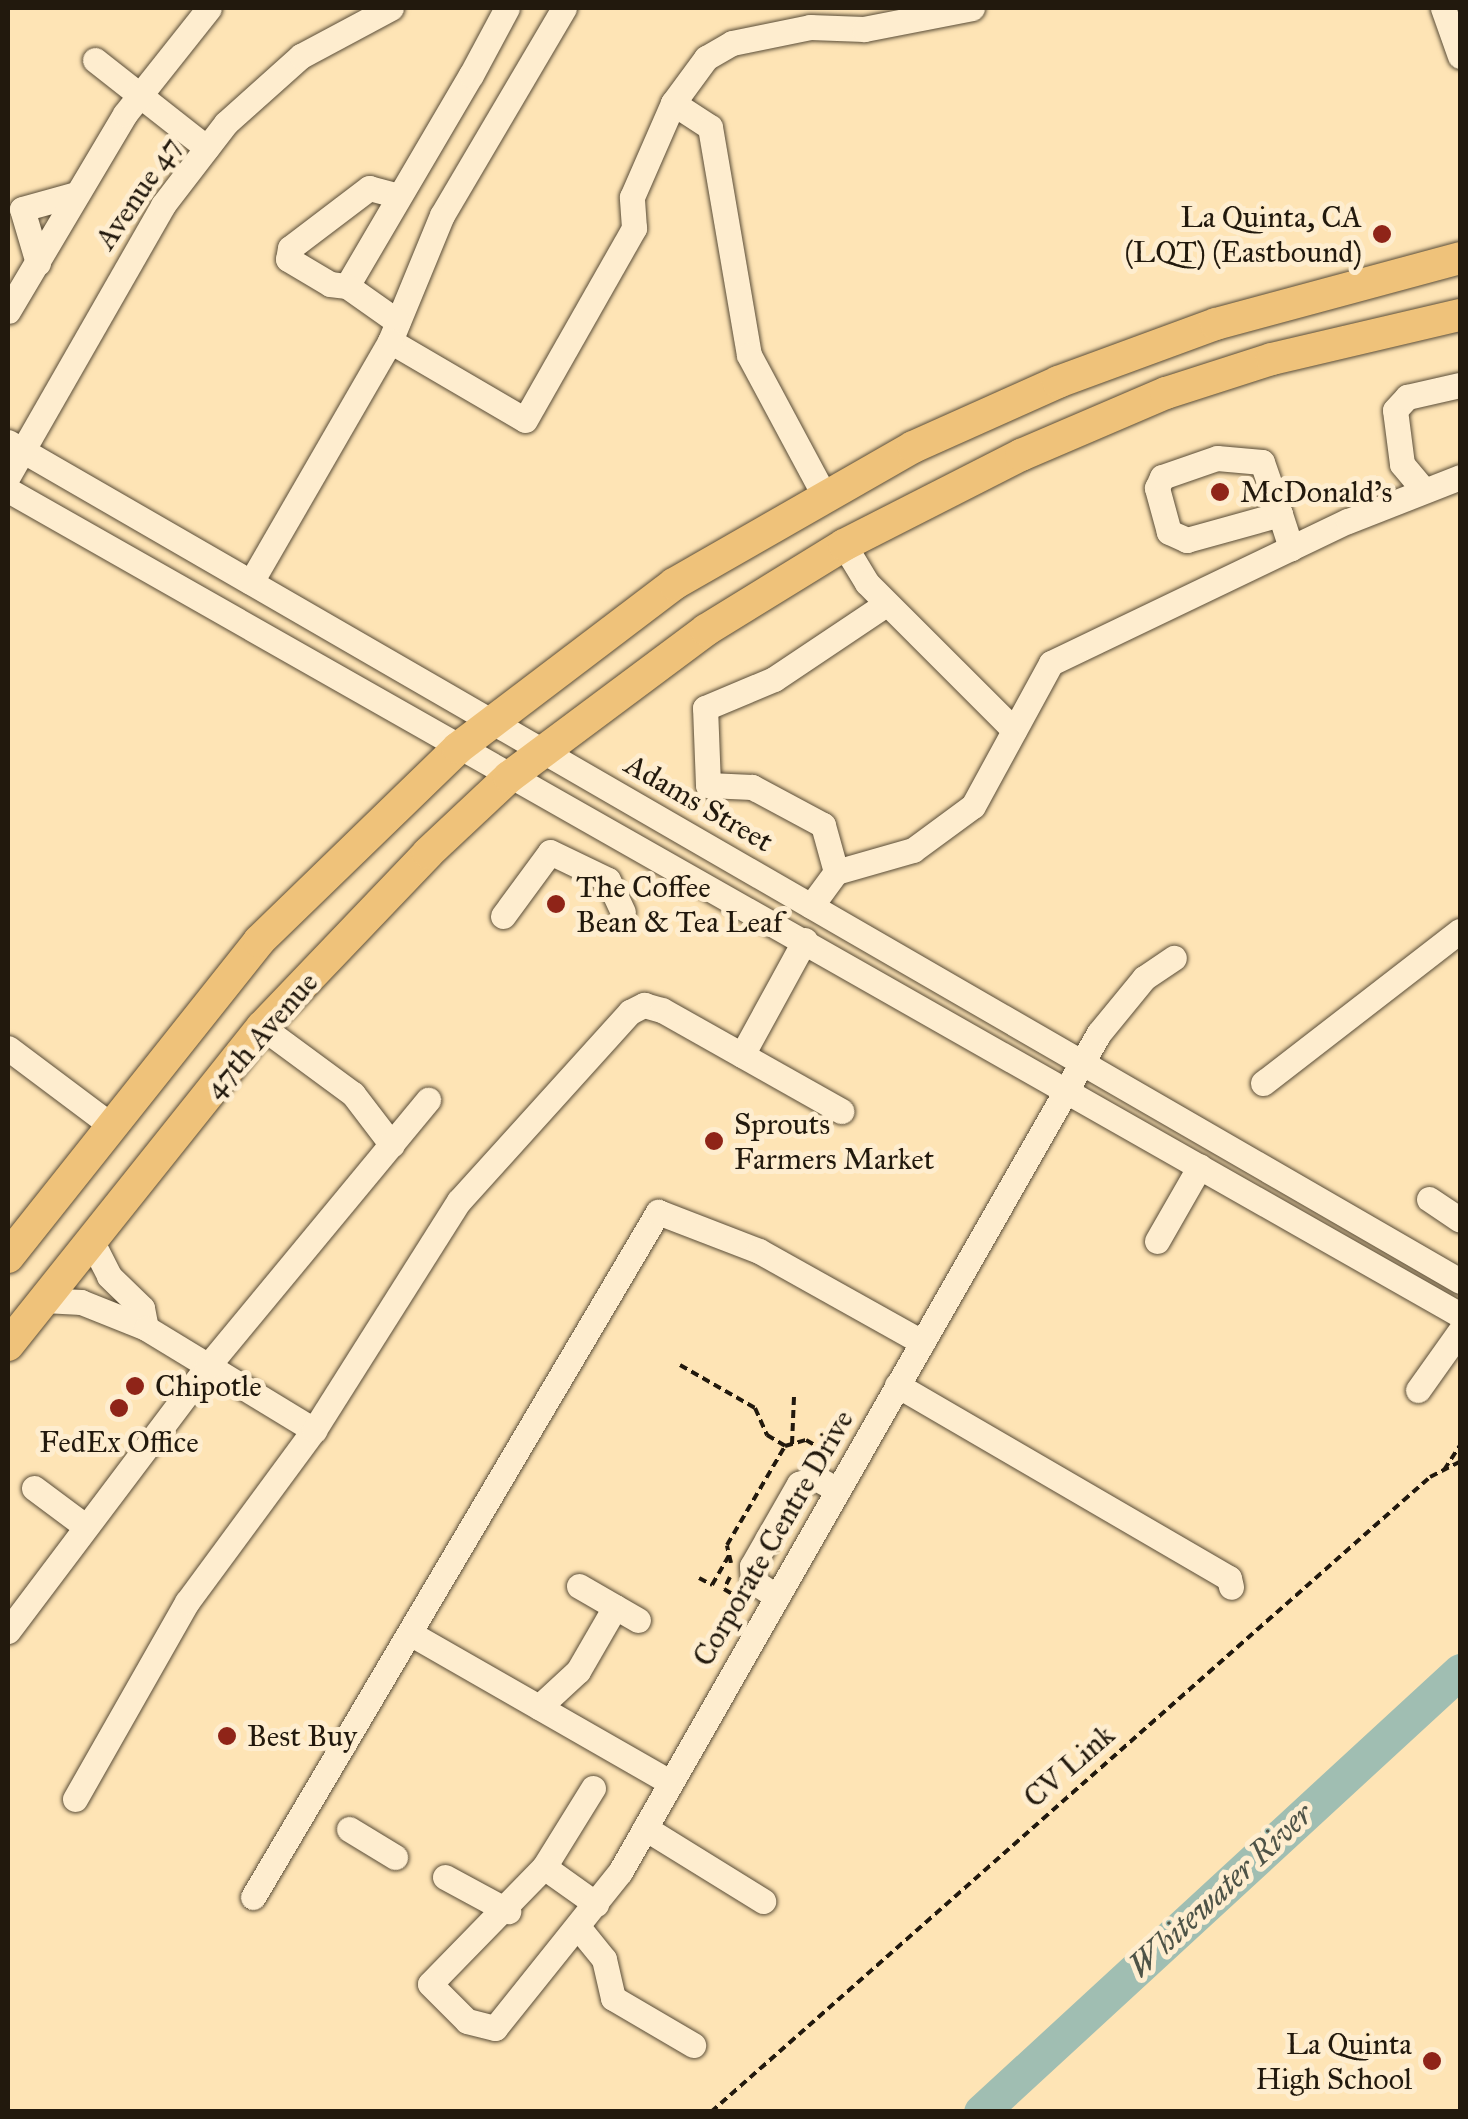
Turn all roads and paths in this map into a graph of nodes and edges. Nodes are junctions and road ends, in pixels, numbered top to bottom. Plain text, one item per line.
1 (391, 8) edge
2 (507, 8) edge
3 (564, 8) edge
4 (972, 8) edge
5 (1443, 8) edge
6 (206, 10) edge
7 (1460, 56) edge
8 (95, 60) dead end
9 (140, 96) junction
10 (673, 104) junction
11 (207, 148) junction
12 (76, 194) junction
13 (398, 196) junction
14 (1460, 258) edge
15 (38, 262) junction
16 (347, 286) junction
17 (8, 311) edge
18 (1460, 315) edge
19 (394, 331) junction
20 (1460, 385) edge
21 (15, 447) edge
22 (8, 476) edge
23 (1460, 477) edge
24 (1422, 488) junction
25 (8, 490) edge
26 (824, 495) junction
27 (1280, 514) junction
28 (844, 545) junction
29 (1291, 548) junction
30 (250, 582) junction
31 (886, 604) junction
32 (491, 721) junction
33 (1014, 730) junction
34 (458, 748) junction
35 (543, 751) junction
36 (509, 776) junction
37 (836, 872) junction
38 (812, 906) junction
39 (624, 912) dead end
40 (502, 916) dead end
41 (1460, 931) edge
42 (805, 940) junction
43 (1174, 958) dead end
44 (262, 1027) junction
45 (8, 1048) edge
46 (742, 1055) junction
47 (1082, 1062) junction
48 (1263, 1083) dead end
49 (1066, 1089) junction
50 (428, 1100) dead end
51 (840, 1111) dead end
52 (108, 1124) junction
53 (392, 1145) junction
54 (1200, 1166) junction
55 (1429, 1199) dead end
56 (1460, 1220) edge
57 (1157, 1241) dead end
58 (92, 1242) junction
59 (8, 1257) edge
60 (1460, 1281) edge
61 (44, 1300) junction
62 (1460, 1314) edge
63 (146, 1328) junction
64 (1460, 1331) edge
65 (922, 1342) junction
66 (8, 1345) edge
67 (680, 1365) dead end
68 (207, 1367) junction
69 (897, 1385) junction
70 (1418, 1390) dead end
71 (794, 1396) dead end
72 (763, 1427) junction
73 (755, 1429) dead end
74 (314, 1430) junction
75 (792, 1444) junction
76 (1460, 1445) edge
77 (836, 1458) dead end
78 (1460, 1462) edge
79 (1444, 1470) junction
80 (34, 1488) dead end
81 (838, 1490) junction
82 (85, 1526) junction
83 (729, 1555) dead end
84 (699, 1578) dead end
85 (579, 1586) dead end
86 (1231, 1587) dead end
87 (777, 1597) junction
88 (615, 1607) junction
89 (638, 1620) dead end
90 (8, 1632) edge
91 (412, 1635) junction
92 (536, 1705) junction
93 (671, 1783) junction
94 (594, 1788) dead end
95 (75, 1799) dead end
96 (645, 1828) junction
97 (349, 1829) dead end
98 (395, 1857) dead end
99 (544, 1868) junction
100 (445, 1878) dead end
101 (253, 1897) dead end
102 (763, 1901) dead end
103 (596, 1904) junction
104 (508, 1911) junction
105 (578, 1927) junction
106 (692, 2044) dead end
107 (711, 2112) edge

1 - 11 street, Avenue 47
2 - 13 street
3 - 19 street
4 - 10 street
5 - 7 street
6 - 9 street
8 - 9 street
9 - 11 street
9 - 12 street
10 - 19 street
10 - 26 street
11 - 21 street, Avenue 47
12 - 15 street
12 - 15 street
13 - 16 street
13 - 16 street
14 - 26 main road, 47th Avenue
15 - 17 street
16 - 19 street
18 - 28 main road, 47th Avenue
19 - 30 street
20 - 24 street
21 - 22 street, Avenue 47
21 - 30 street, Adams Street
23 - 24 street
24 - 29 street
25 - 34 street
26 - 32 main road, 47th Avenue
27 - 27 street
27 - 29 street
28 - 31 street
28 - 35 main road, 47th Avenue
29 - 33 street
30 - 32 street, Adams Street
31 - 33 street
31 - 37 street
32 - 34 main road, 47th Avenue
32 - 35 street, Adams Street
33 - 37 street
34 - 36 street
34 - 52 main road, 47th Avenue
35 - 36 main road, 47th Avenue
35 - 38 street, Adams Street
36 - 42 street
36 - 44 main road, 47th Avenue
37 - 38 street
38 - 47 street, Adams Street
39 - 40 street
41 - 48 street
42 - 46 street
42 - 49 street
43 - 47 street, Corporate Centre Drive
44 - 53 street
44 - 58 main road, 47th Avenue
45 - 52 street
46 - 51 street
46 - 74 street
47 - 49 street, Corporate Centre Drive
47 - 60 street, Adams Street
49 - 54 street
49 - 65 street, Corporate Centre Drive
50 - 53 street
52 - 59 main road, 47th Avenue
53 - 68 street
54 - 57 street
54 - 62 street
55 - 56 street
58 - 61 main road, 47th Avenue
58 - 63 street
61 - 63 street
61 - 66 main road, 47th Avenue
63 - 68 street
64 - 70 street
65 - 69 street, Corporate Centre Drive
65 - 91 street
67 - 72 path
68 - 74 street
68 - 82 street
69 - 81 street, Corporate Centre Drive
69 - 86 street
71 - 75 path
72 - 73 path
72 - 75 path
74 - 95 street
75 - 77 path
76 - 79 path
78 - 79 path, CV Link
79 - 107 path, CV Link
80 - 82 street
81 - 87 street, Corporate Centre Drive
81 - 87 street
82 - 90 street
83 - 84 path
85 - 88 street
87 - 93 street, Corporate Centre Drive
88 - 89 street
88 - 92 street
91 - 92 street
91 - 101 street
92 - 93 street
93 - 96 street, Corporate Centre Drive
94 - 99 street
96 - 102 street
96 - 103 street, Corporate Centre Drive
97 - 98 street
99 - 103 street
99 - 104 street
100 - 104 street
103 - 105 street, Corporate Centre Drive
104 - 105 street, Corporate Centre Drive
105 - 106 street

